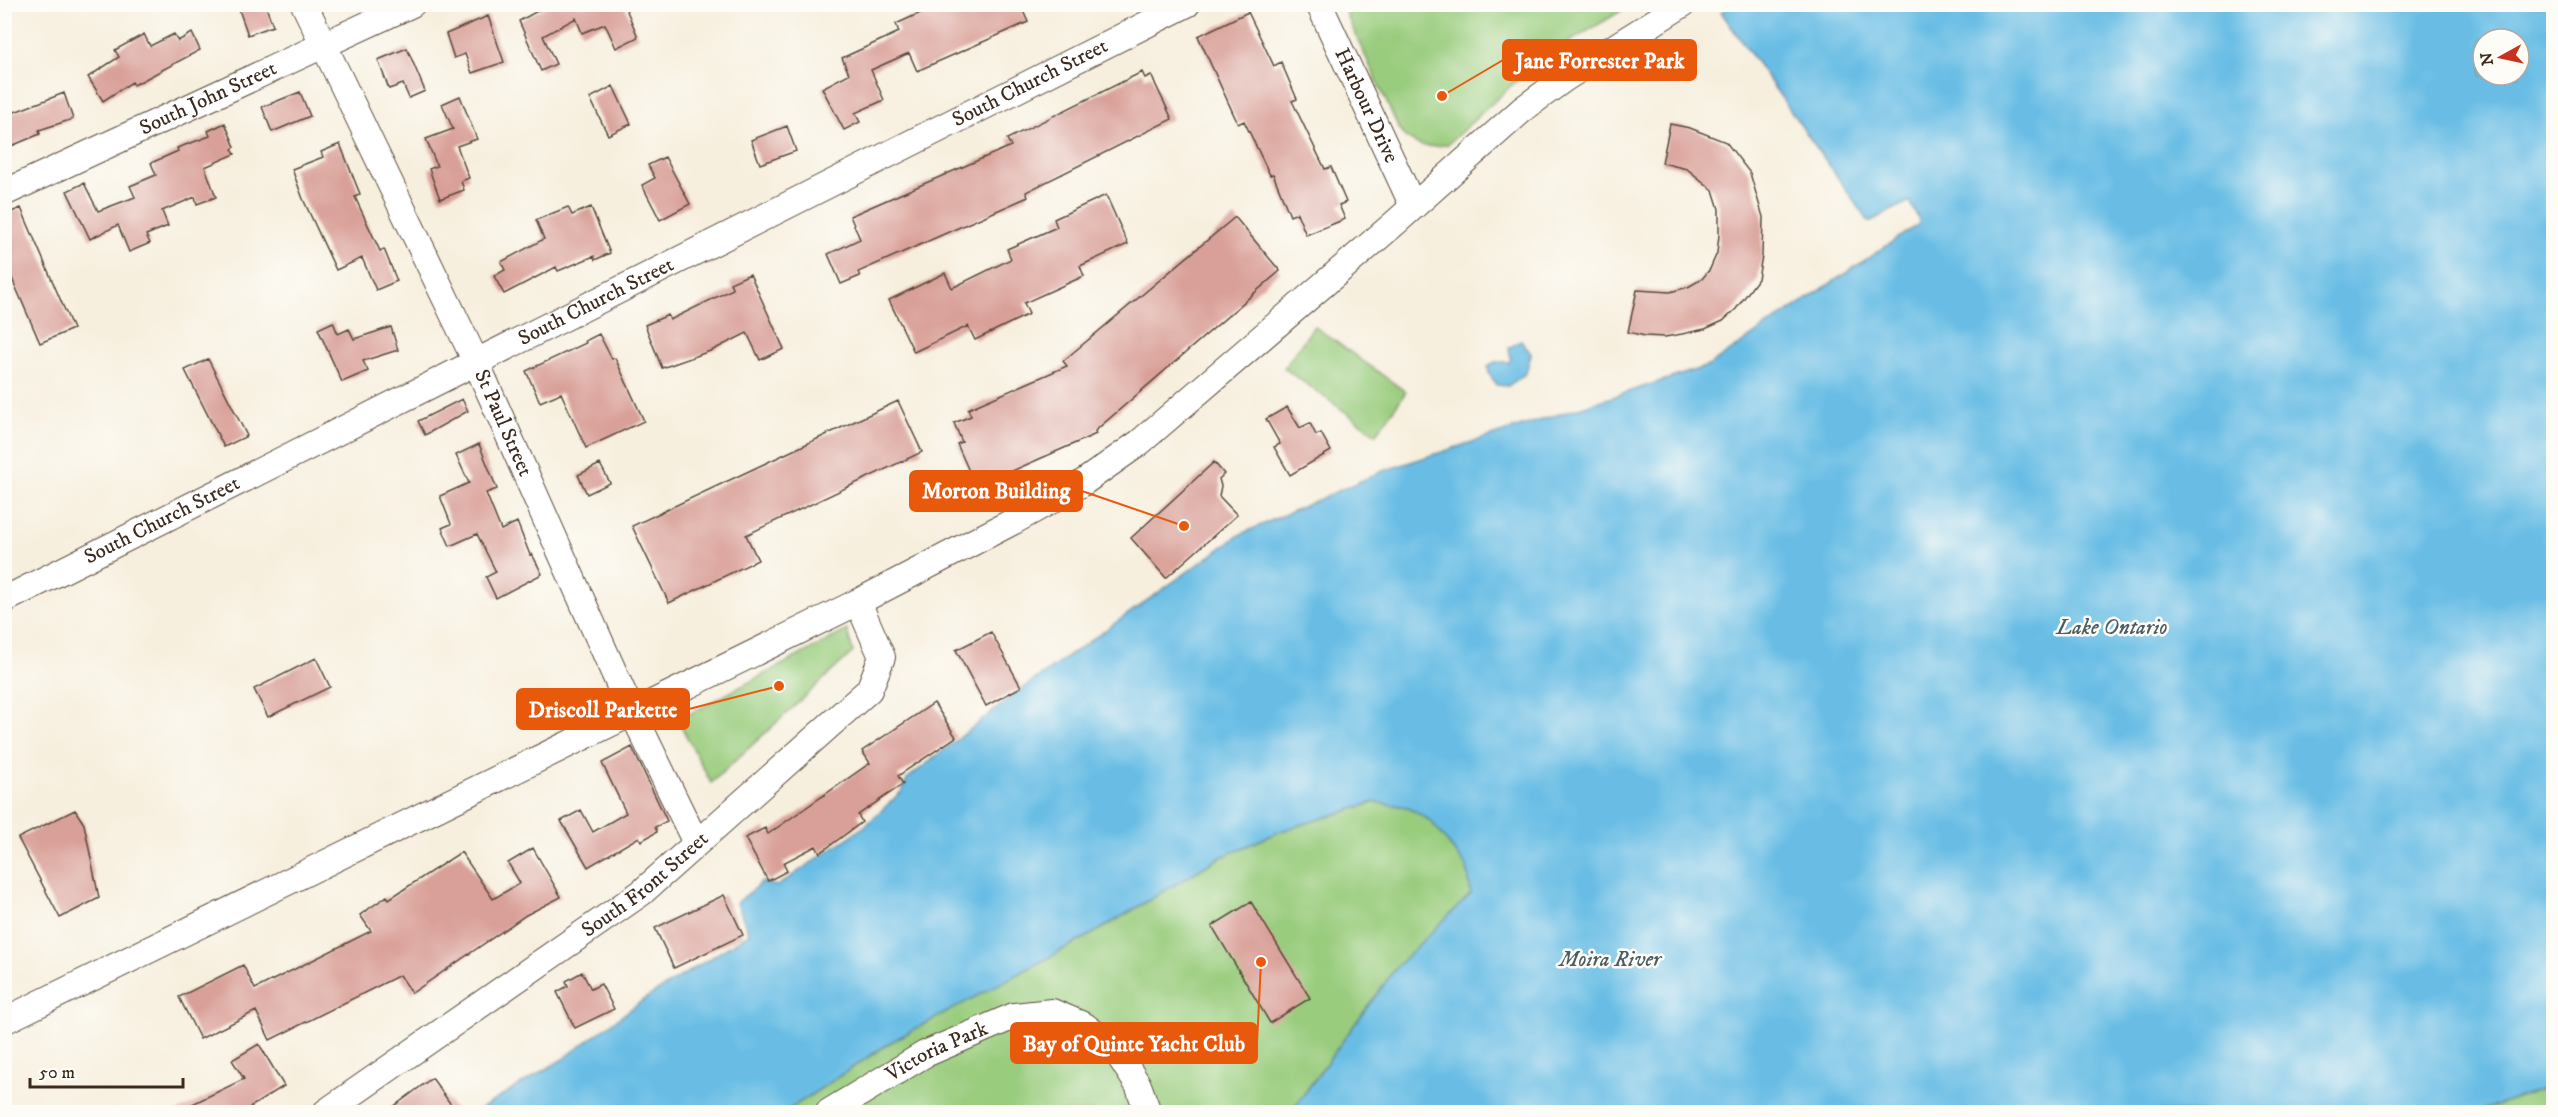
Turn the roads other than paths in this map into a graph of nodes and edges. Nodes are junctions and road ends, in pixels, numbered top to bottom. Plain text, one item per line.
1 (304, 4) edge
2 (412, 4) edge
3 (1187, 4) edge
4 (1319, 4) edge
5 (1683, 4) edge
6 (323, 45) junction
7 (4, 193) edge
8 (1413, 207) junction
9 (476, 362) junction
10 (4, 600) edge
11 (858, 602) junction
12 (632, 712) junction
13 (696, 843) junction
14 (4, 1021) edge
15 (326, 1113) edge
16 (829, 1113) edge
17 (1148, 1113) edge

1 - 6 street, St Paul Street
2 - 6 street, South John Street
3 - 9 street, South Church Street
4 - 8 street, Harbour Drive
5 - 8 street
6 - 7 street, South John Street
6 - 9 street, St Paul Street
8 - 11 street
9 - 10 street, South Church Street
9 - 12 street, St Paul Street
11 - 12 street
11 - 13 street, South Front Street
12 - 13 street, St Paul Street
12 - 14 street
13 - 15 street, South Front Street
16 - 17 street, Victoria Park

